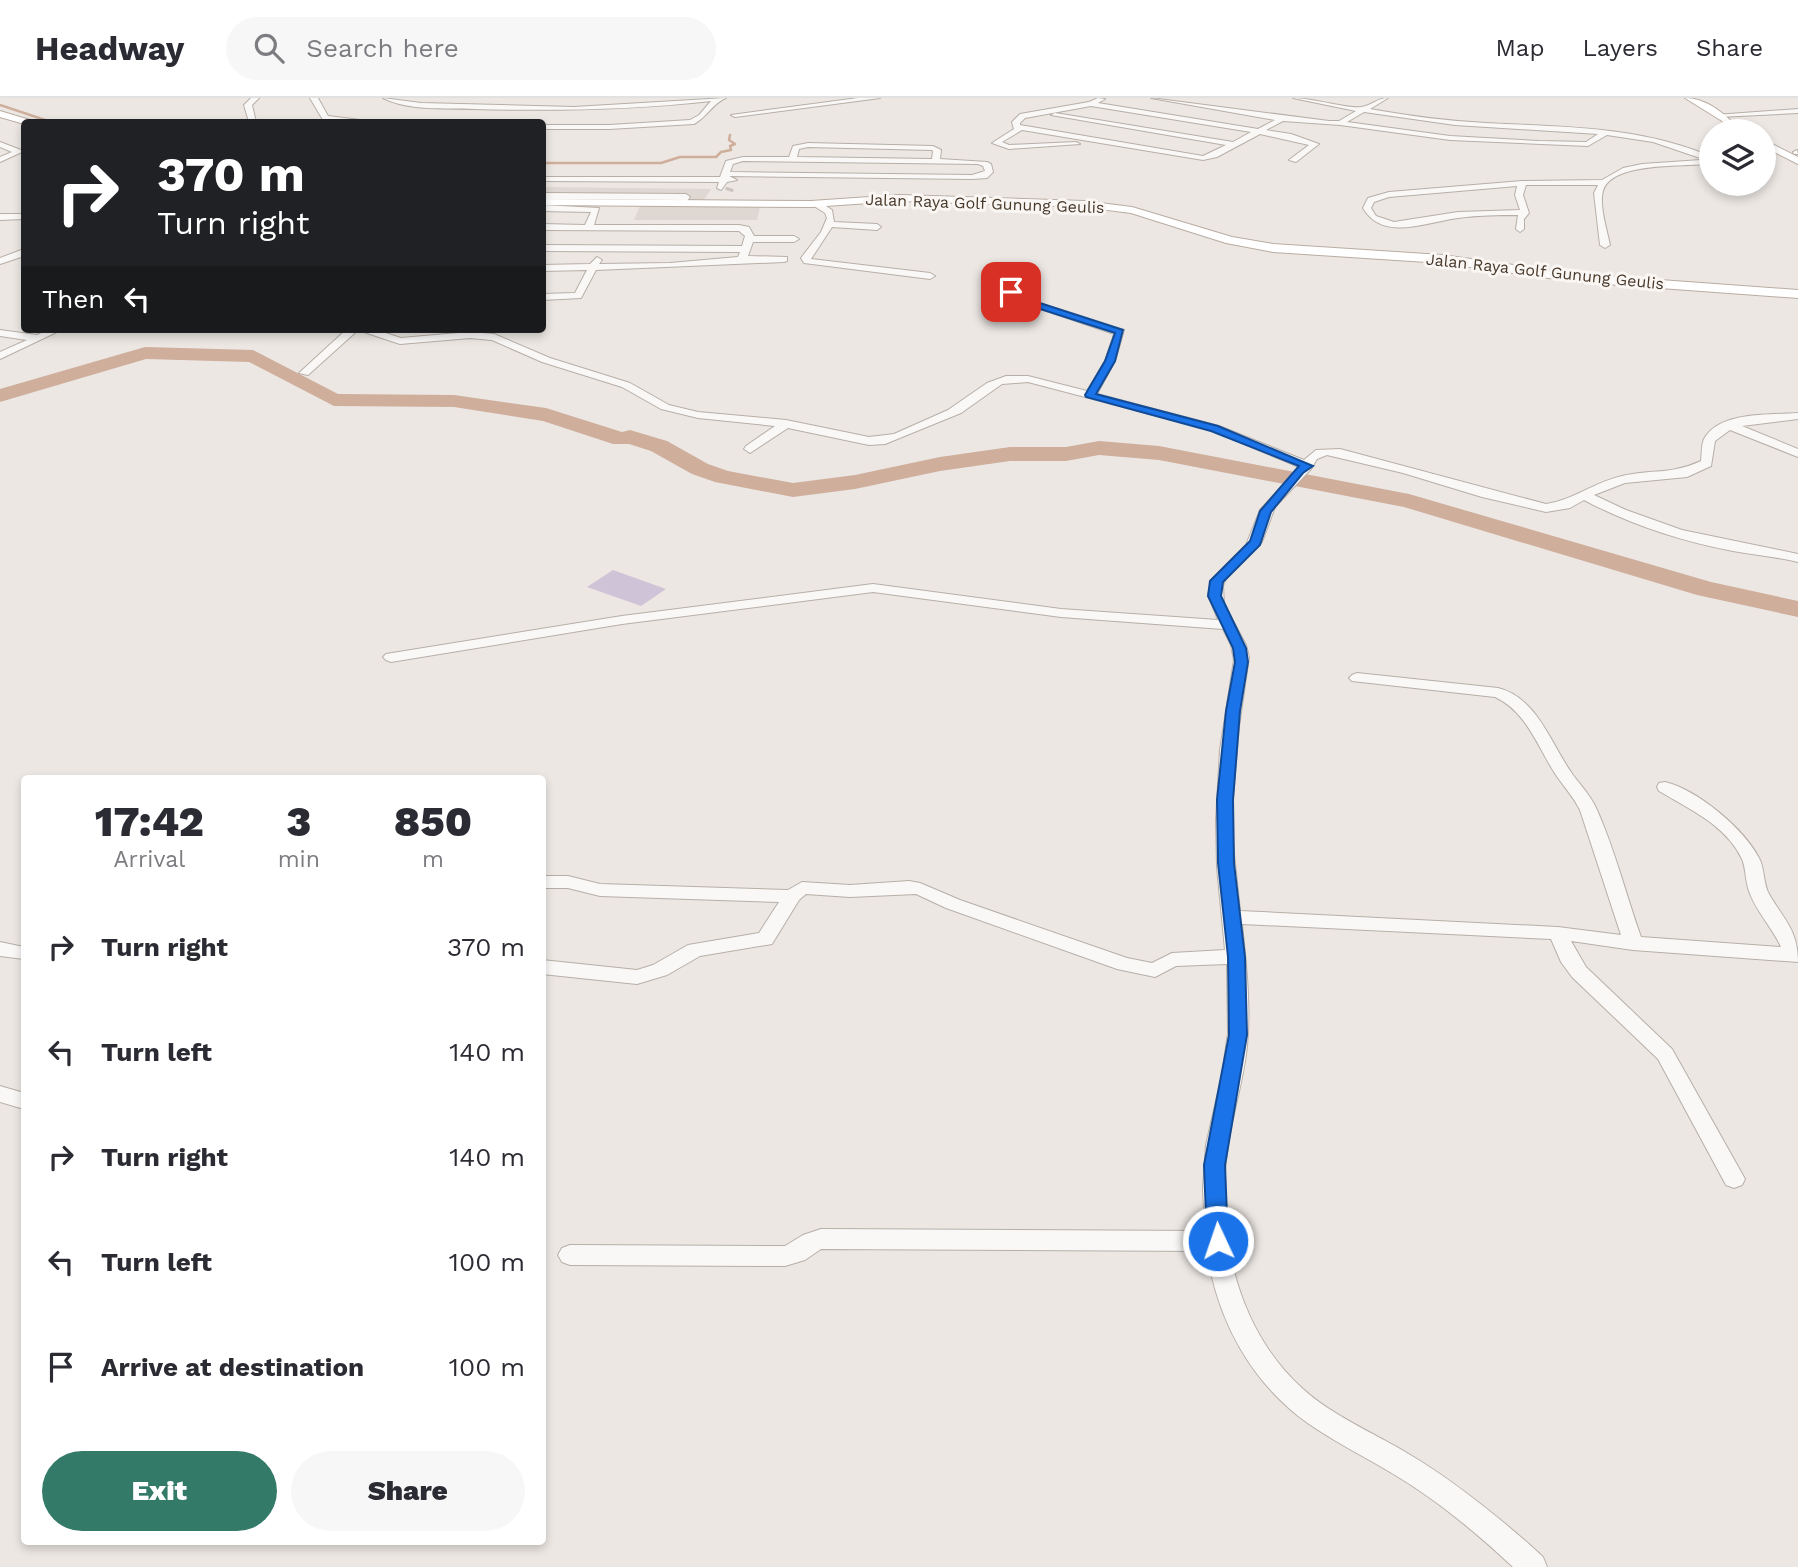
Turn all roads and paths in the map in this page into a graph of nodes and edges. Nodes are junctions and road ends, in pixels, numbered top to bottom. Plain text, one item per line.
1 (255, 98) edge
2 (314, 98) edge
3 (387, 98) edge
4 (522, 98) edge
5 (722, 98) edge
6 (787, 98) edge
7 (876, 98) edge
8 (1102, 98) edge
9 (1156, 98) edge
10 (1297, 98) edge
11 (1384, 98) edge
12 (1690, 98) edge
13 (717, 99) edge
14 (1091, 104) junction
15 (799, 108) junction
16 (507, 111) junction
17 (1365, 111) junction
18 (1798, 111) edge
19 (1039, 112) junction
20 (0, 114) edge
21 (735, 115) dead end
22 (1719, 115) junction
23 (1282, 118) junction
24 (252, 119) edge
25 (338, 119) edge
26 (1723, 119) edge
27 (21, 120) edge
28 (1340, 123) junction
29 (546, 127) edge
30 (1019, 127) junction
31 (1259, 131) junction
32 (1606, 132) junction
33 (1107, 143) junction
34 (1231, 144) junction
35 (0, 145) edge
36 (1776, 149) edge
37 (1699, 156) edge
38 (792, 159) junction
39 (0, 160) edge
40 (1293, 160) dead end
41 (936, 161) junction
42 (1798, 161) edge
43 (1699, 162) edge
44 (546, 179) edge
45 (1604, 182) junction
46 (1522, 183) junction
47 (726, 187) junction
48 (546, 199) edge
49 (582, 199) junction
50 (624, 202) junction
51 (684, 202) junction
52 (817, 204) junction
53 (546, 208) edge
54 (8, 209) dead end
55 (21, 209) edge
56 (1525, 213) junction
57 (0, 216) edge
58 (21, 217) edge
59 (829, 225) junction
60 (546, 227) edge
61 (588, 227) junction
62 (877, 227) dead end
63 (611, 228) junction
64 (1520, 229) dead end
65 (750, 239) junction
66 (794, 239) dead end
67 (1605, 245) dead end
68 (546, 248) edge
69 (604, 248) junction
70 (21, 254) edge
71 (744, 254) junction
72 (784, 259) dead end
73 (0, 261) edge
74 (593, 267) junction
75 (546, 268) edge
76 (930, 276) dead end
77 (1004, 279) dead end
78 (1798, 294) edge
79 (546, 297) edge
80 (2, 333) dead end
81 (50, 333) edge
82 (349, 333) edge
83 (375, 333) edge
84 (39, 338) junction
85 (0, 355) edge
86 (304, 373) dead end
87 (1090, 395) junction
88 (1798, 416) edge
89 (786, 424) junction
90 (1729, 425) junction
91 (750, 449) dead end
92 (1798, 453) edge
93 (1297, 475) junction
94 (1586, 496) junction
95 (1798, 558) edge
96 (1228, 625) junction
97 (391, 657) dead end
98 (1357, 678) dead end
99 (1665, 787) dead end
100 (546, 882) edge
101 (792, 896) junction
102 (1231, 916) junction
103 (1558, 933) junction
104 (1633, 943) junction
105 (0, 949) edge
106 (21, 952) edge
107 (1796, 955) edge
108 (1236, 957) junction
109 (546, 968) edge
110 (0, 1094) edge
111 (21, 1100) edge
112 (1734, 1179) dead end
113 (1218, 1241) junction
114 (570, 1255) dead end
115 (1533, 1567) edge

1 - 24 street
2 - 25 street
3 - 16 street
4 - 16 street
5 - 13 street
6 - 15 street
7 - 15 street
8 - 14 street
9 - 23 street
10 - 17 street
11 - 17 street
12 - 22 main road
13 - 16 street
13 - 29 street
14 - 19 street
14 - 31 street
15 - 21 street
17 - 28 street
17 - 32 street
18 - 22 street
19 - 30 street
19 - 34 street
20 - 27 main road
22 - 26 main road
23 - 28 street
23 - 31 street
28 - 32 street
30 - 33 street
30 - 33 street
31 - 34 street
31 - 40 street
32 - 37 street
33 - 34 street
35 - 39 street
36 - 42 main road
38 - 41 street
38 - 41 street
38 - 47 street
41 - 47 street
43 - 45 street
44 - 47 street
45 - 46 street
45 - 67 street
46 - 56 street
46 - 56 street
47 - 51 main road, Jalan Raya Golf Gunung Geulis
47 - 52 main road, Jalan Raya Golf Gunung Geulis
48 - 49 main road, Jalan Raya Golf Gunung Geulis
49 - 50 main road, Jalan Raya Golf Gunung Geulis
49 - 51 street
50 - 51 main road, Jalan Raya Golf Gunung Geulis
50 - 63 street
52 - 59 street
52 - 78 main road, Jalan Raya Golf Gunung Geulis
53 - 61 street
54 - 55 street
56 - 64 street
57 - 58 street
59 - 62 street
59 - 76 street
60 - 61 street
61 - 63 street
63 - 65 street
63 - 69 street
65 - 66 street
65 - 71 street
68 - 69 street
69 - 71 street
69 - 74 street
70 - 73 street
71 - 72 street
71 - 74 street
74 - 75 street
74 - 79 street
77 - 87 street
80 - 84 street
81 - 84 street
82 - 86 street
83 - 89 street
84 - 85 street
87 - 89 street
87 - 93 street
88 - 90 street
89 - 91 street
90 - 92 street
90 - 94 street
93 - 94 street
93 - 96 street
94 - 95 street
96 - 97 street
96 - 102 street
98 - 104 street
99 - 107 street
100 - 101 street
101 - 108 street
101 - 109 street
102 - 103 street
102 - 108 street
103 - 104 street
103 - 112 street
104 - 107 street
105 - 106 street
108 - 113 street
110 - 111 street
113 - 114 street
113 - 115 street

